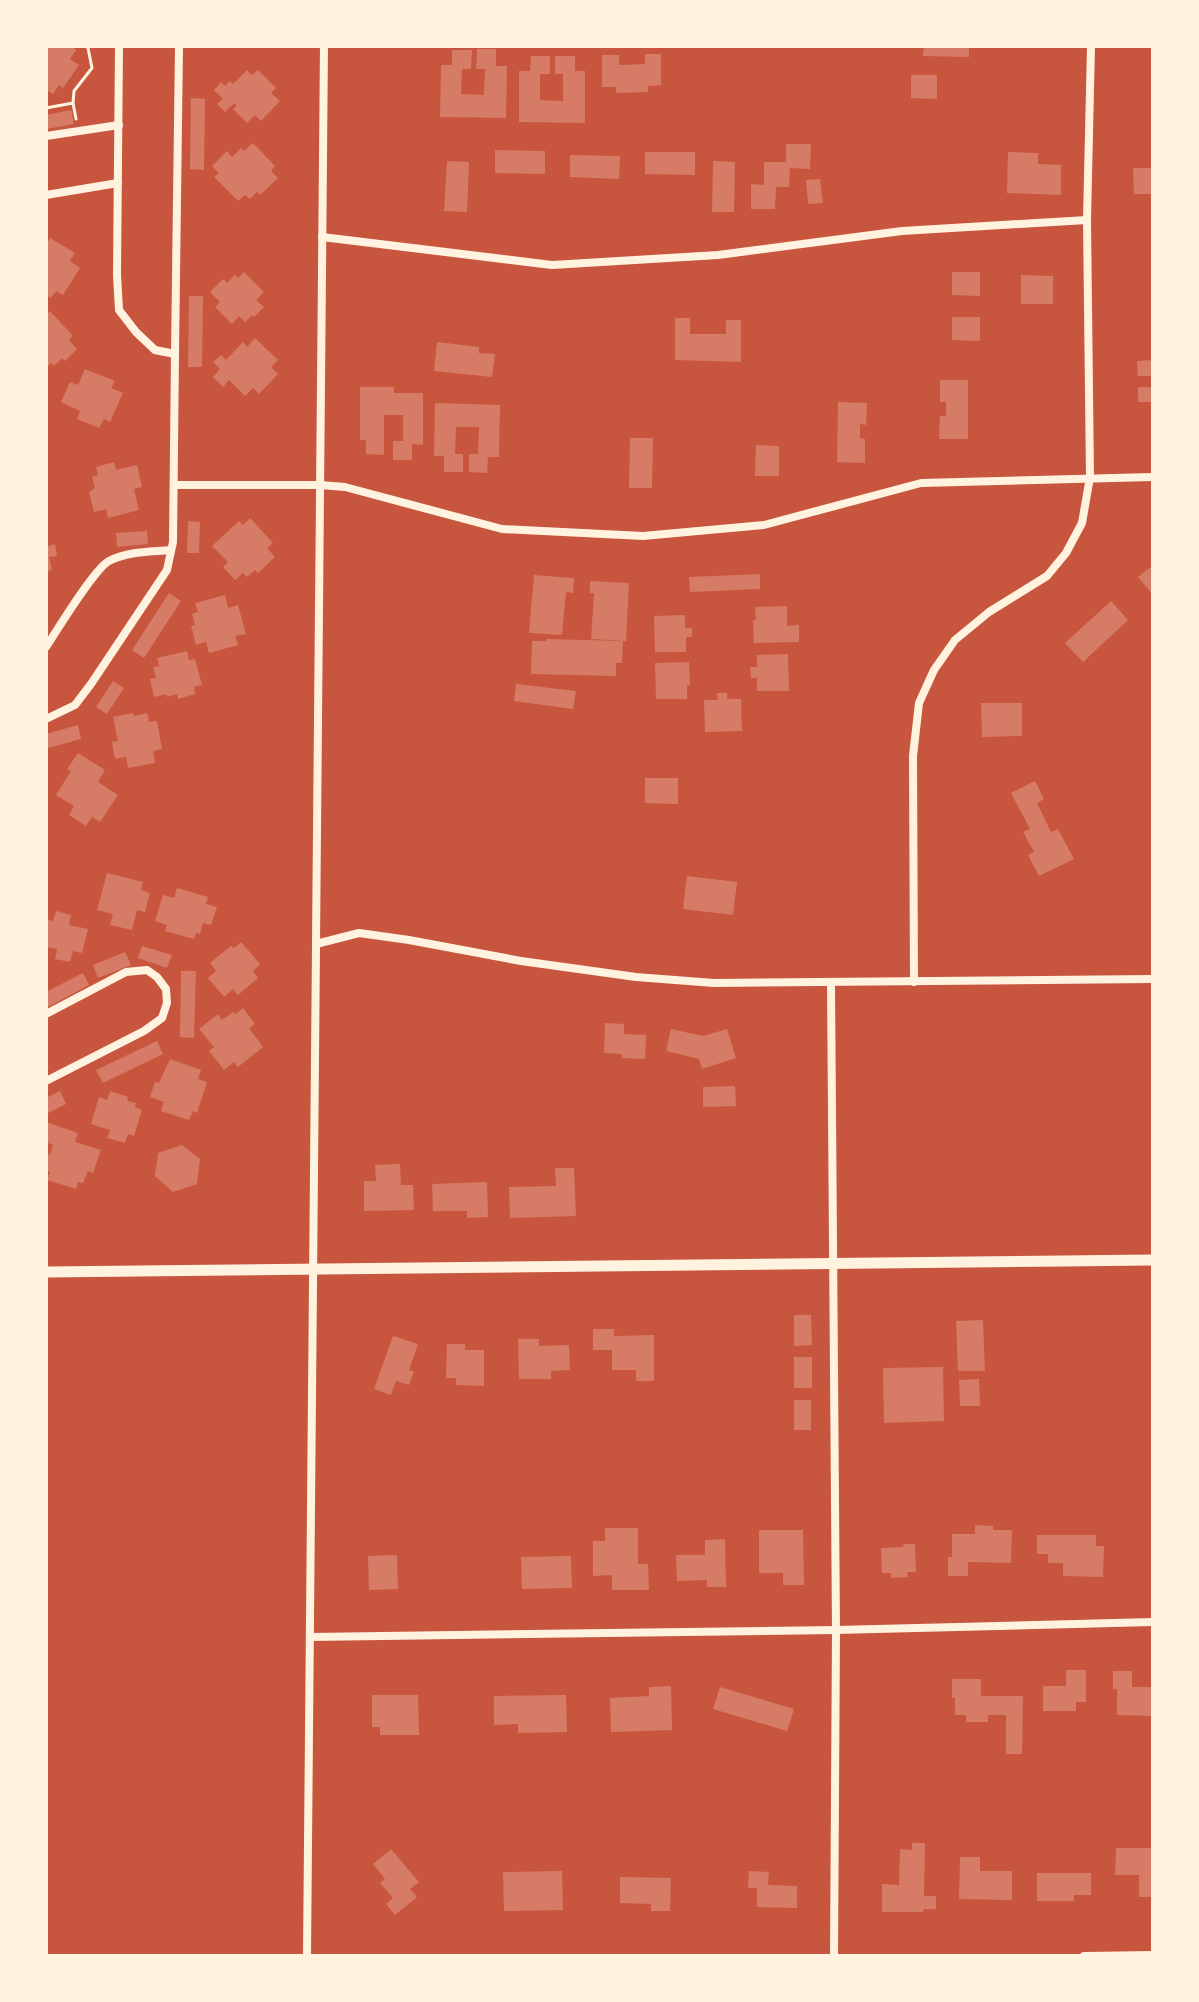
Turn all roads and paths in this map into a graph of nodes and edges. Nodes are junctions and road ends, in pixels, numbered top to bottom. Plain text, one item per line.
1 (86, 46) edge
2 (119, 46) edge
3 (179, 46) edge
4 (324, 46) edge
5 (1091, 46) edge
6 (73, 103) junction
7 (46, 108) edge
8 (119, 125) junction
9 (78, 131) junction
10 (46, 136) edge
11 (118, 183) junction
12 (46, 195) edge
13 (1087, 220) junction
14 (322, 237) junction
15 (175, 354) junction
16 (1090, 477) junction
17 (1153, 477) edge
18 (175, 485) junction
19 (320, 485) junction
20 (171, 550) junction
21 (46, 647) edge
22 (46, 719) edge
23 (316, 944) junction
24 (1153, 979) edge
25 (914, 982) junction
26 (831, 983) junction
27 (46, 1014) edge
28 (46, 1081) edge
29 (1153, 1260) edge
30 (833, 1263) junction
31 (313, 1269) junction
32 (46, 1272) edge
33 (1153, 1622) edge
34 (836, 1630) junction
35 (310, 1637) junction
36 (1153, 1955) edge
37 (307, 1956) edge
38 (834, 1956) edge
39 (1084, 1956) edge

1 - 6 path
2 - 8 street
3 - 15 street
4 - 14 street
5 - 13 street
6 - 7 path
6 - 9 path
8 - 9 street
8 - 11 street
9 - 10 street
11 - 12 street
11 - 15 street
13 - 14 street
13 - 16 street
14 - 19 street
15 - 18 street
16 - 17 street
16 - 19 street
16 - 25 street
18 - 19 street
18 - 20 street
19 - 23 street
20 - 21 street
20 - 22 street
23 - 26 street
23 - 31 street
24 - 25 street
25 - 26 street
26 - 30 street
27 - 28 street
29 - 30 street
30 - 31 street
30 - 34 street
31 - 32 street
31 - 35 street
33 - 34 street
34 - 35 street
34 - 38 street
35 - 37 street
36 - 39 street

